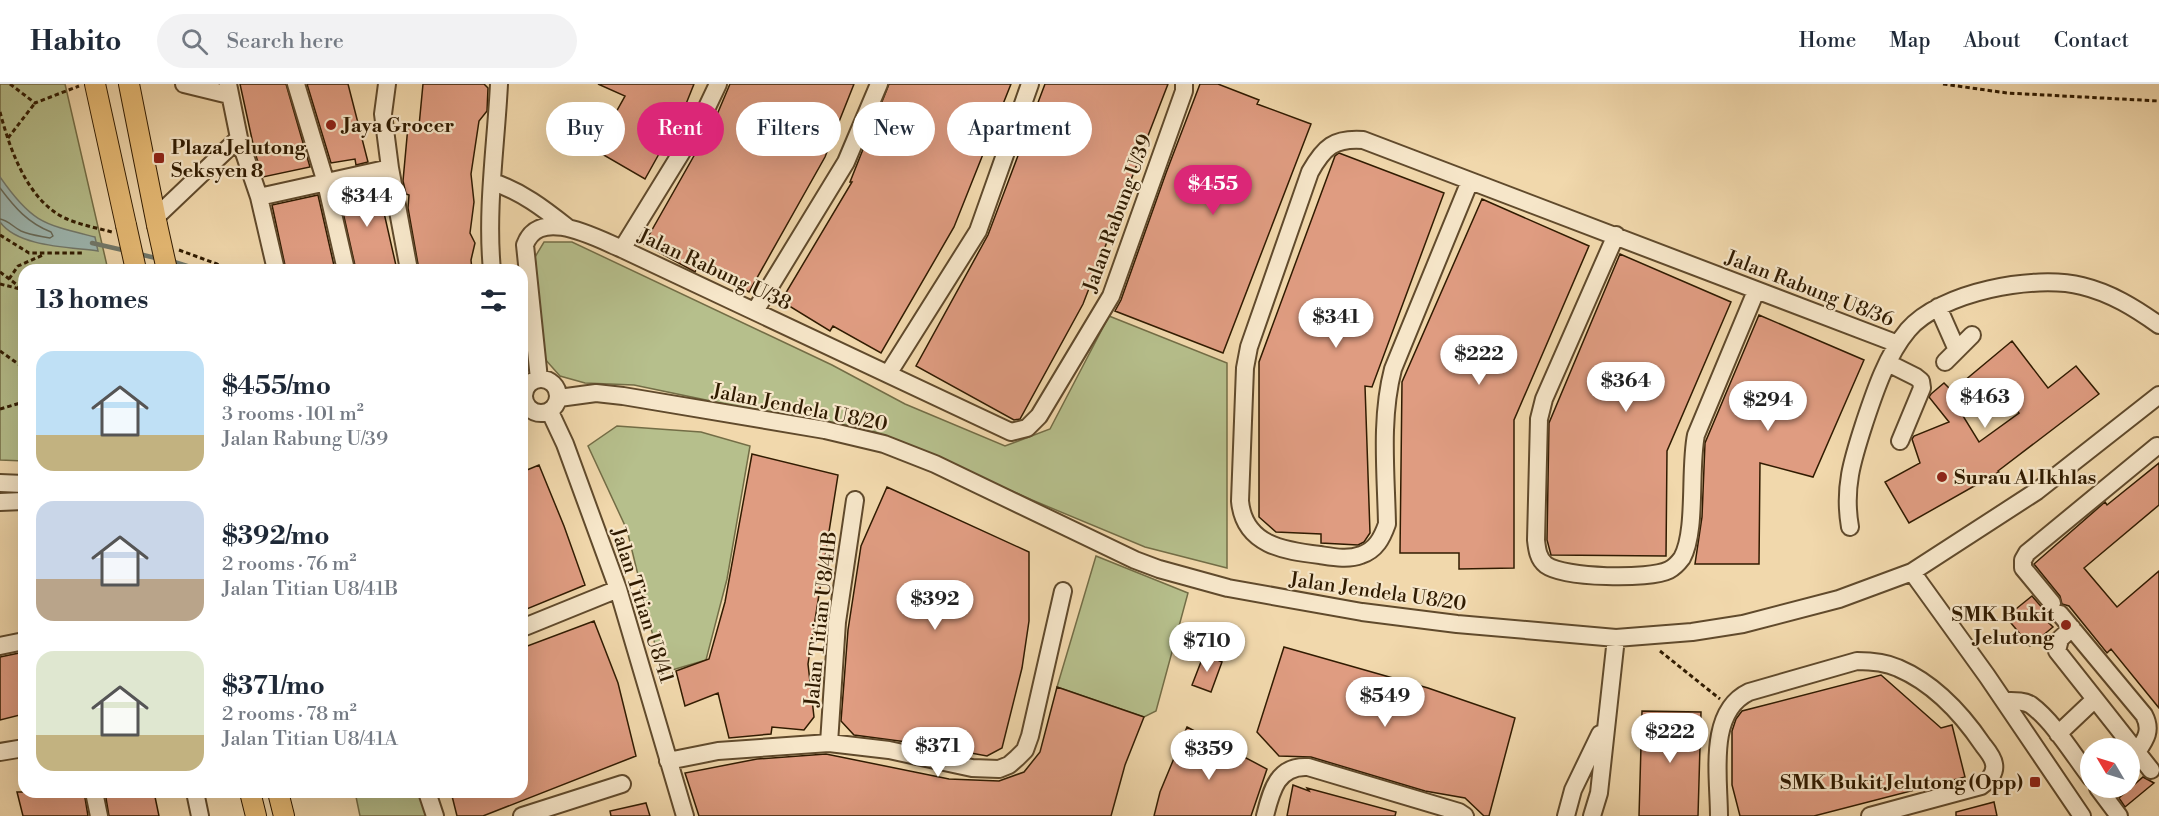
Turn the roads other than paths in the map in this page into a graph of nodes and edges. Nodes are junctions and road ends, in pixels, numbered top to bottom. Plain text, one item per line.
1 (94, 84) edge
2 (129, 84) edge
3 (184, 84) edge
4 (296, 84) edge
5 (387, 84) edge
6 (499, 84) edge
7 (718, 84) edge
8 (879, 84) edge
9 (1030, 84) edge
10 (1184, 84) edge
11 (228, 90) edge
12 (239, 138) junction
13 (390, 168) junction
14 (1470, 181) junction
15 (493, 182) junction
16 (326, 183) junction
17 (260, 197) junction
18 (157, 221) junction
19 (567, 227) junction
20 (1616, 235) junction
21 (622, 249) junction
22 (134, 264) edge
23 (166, 264) edge
24 (275, 264) edge
25 (345, 264) edge
26 (408, 264) edge
27 (491, 264) edge
28 (527, 264) edge
29 (528, 274) edge
30 (1756, 291) junction
31 (1938, 308) junction
32 (755, 311) junction
33 (2159, 325) edge
34 (1972, 335) dead end
35 (1898, 344) junction
36 (1888, 363) junction
37 (888, 374) junction
38 (539, 379) junction
39 (528, 385) edge
40 (2159, 394) edge
41 (554, 405) junction
42 (528, 406) edge
43 (1011, 432) joint
44 (1900, 441) dead end
45 (2157, 446) dead end
46 (0, 483) edge
47 (18, 483) edge
48 (855, 500) dead end
49 (18, 501) edge
50 (0, 502) edge
51 (1850, 527) dead end
52 (1912, 572) junction
53 (618, 589) junction
54 (1063, 591) dead end
55 (528, 626) edge
56 (2072, 628) junction
57 (1616, 638) junction
58 (18, 642) edge
59 (0, 646) edge
60 (2095, 699) junction
61 (2004, 701) junction
62 (1607, 717) junction
63 (2058, 734) junction
64 (2126, 738) edge
65 (829, 743) junction
66 (2140, 748) edge
67 (18, 749) edge
68 (0, 753) edge
69 (2140, 756) edge
70 (668, 761) junction
71 (2080, 763) edge
72 (2156, 776) edge
73 (622, 784) dead end
74 (95, 798) edge
75 (196, 798) edge
76 (252, 798) edge
77 (280, 798) edge
78 (430, 798) edge
79 (2106, 798) edge
80 (99, 816) edge
81 (200, 816) edge
82 (256, 816) edge
83 (284, 816) edge
84 (435, 816) edge
85 (522, 816) edge
86 (685, 816) edge
87 (1265, 816) edge
88 (1465, 816) edge
89 (1566, 816) edge
90 (1592, 816) edge
91 (1719, 816) edge
92 (1870, 816) edge
93 (2082, 816) edge
94 (2119, 816) edge

1 - 22 main road, bridge
2 - 18 main road
3 - 11 street
4 - 16 street
5 - 13 street
6 - 15 street
7 - 21 street
8 - 32 street
9 - 37 street
10 - 43 street, Jalan Rabung U/39
11 - 12 street
12 - 17 street
12 - 18 street
13 - 16 street
13 - 26 street
14 - 14 street, Jalan Rabung U8/36
14 - 20 street, Jalan Rabung U8/36
15 - 19 street
15 - 27 street
16 - 17 street
16 - 25 street
17 - 24 street
18 - 23 main road, bridge
19 - 21 street, Jalan Rabung U/38
19 - 28 street, Jalan Rabung U/38
20 - 30 street, Jalan Rabung U8/36
20 - 30 street
21 - 32 street, Jalan Rabung U/38
29 - 38 street, Jalan Rabung U/38
30 - 35 street, Jalan Rabung U8/36
31 - 33 street, Jalan Rabung U8/36
31 - 34 street
31 - 35 street, Jalan Rabung U8/36
32 - 37 street, Jalan Rabung U/38
35 - 36 street
36 - 44 street
36 - 51 street
37 - 43 street, Jalan Rabung U/38
38 - 39 street
38 - 41 street
40 - 52 street, Jalan Jendela U8/20
41 - 42 street
41 - 53 street, Jalan Titian U8/41
41 - 57 street, Jalan Jendela U8/20
45 - 56 street
46 - 47 street
48 - 65 street, Jalan Titian U8/41B
49 - 50 street
52 - 57 street, Jalan Jendela U8/20
52 - 61 street
53 - 55 street
53 - 70 street, Jalan Titian U8/41
54 - 65 street
56 - 60 street
56 - 66 street
57 - 62 street
58 - 59 street
60 - 63 street
60 - 64 street
61 - 63 street
61 - 93 street
62 - 89 street
62 - 90 street
63 - 71 street
65 - 70 street
67 - 68 street
69 - 72 street
70 - 86 street, Jalan Titian U8/41
73 - 85 street
74 - 80 street
75 - 81 street
76 - 82 main road
77 - 83 main road
78 - 84 street
79 - 94 street
87 - 88 street
91 - 92 street

